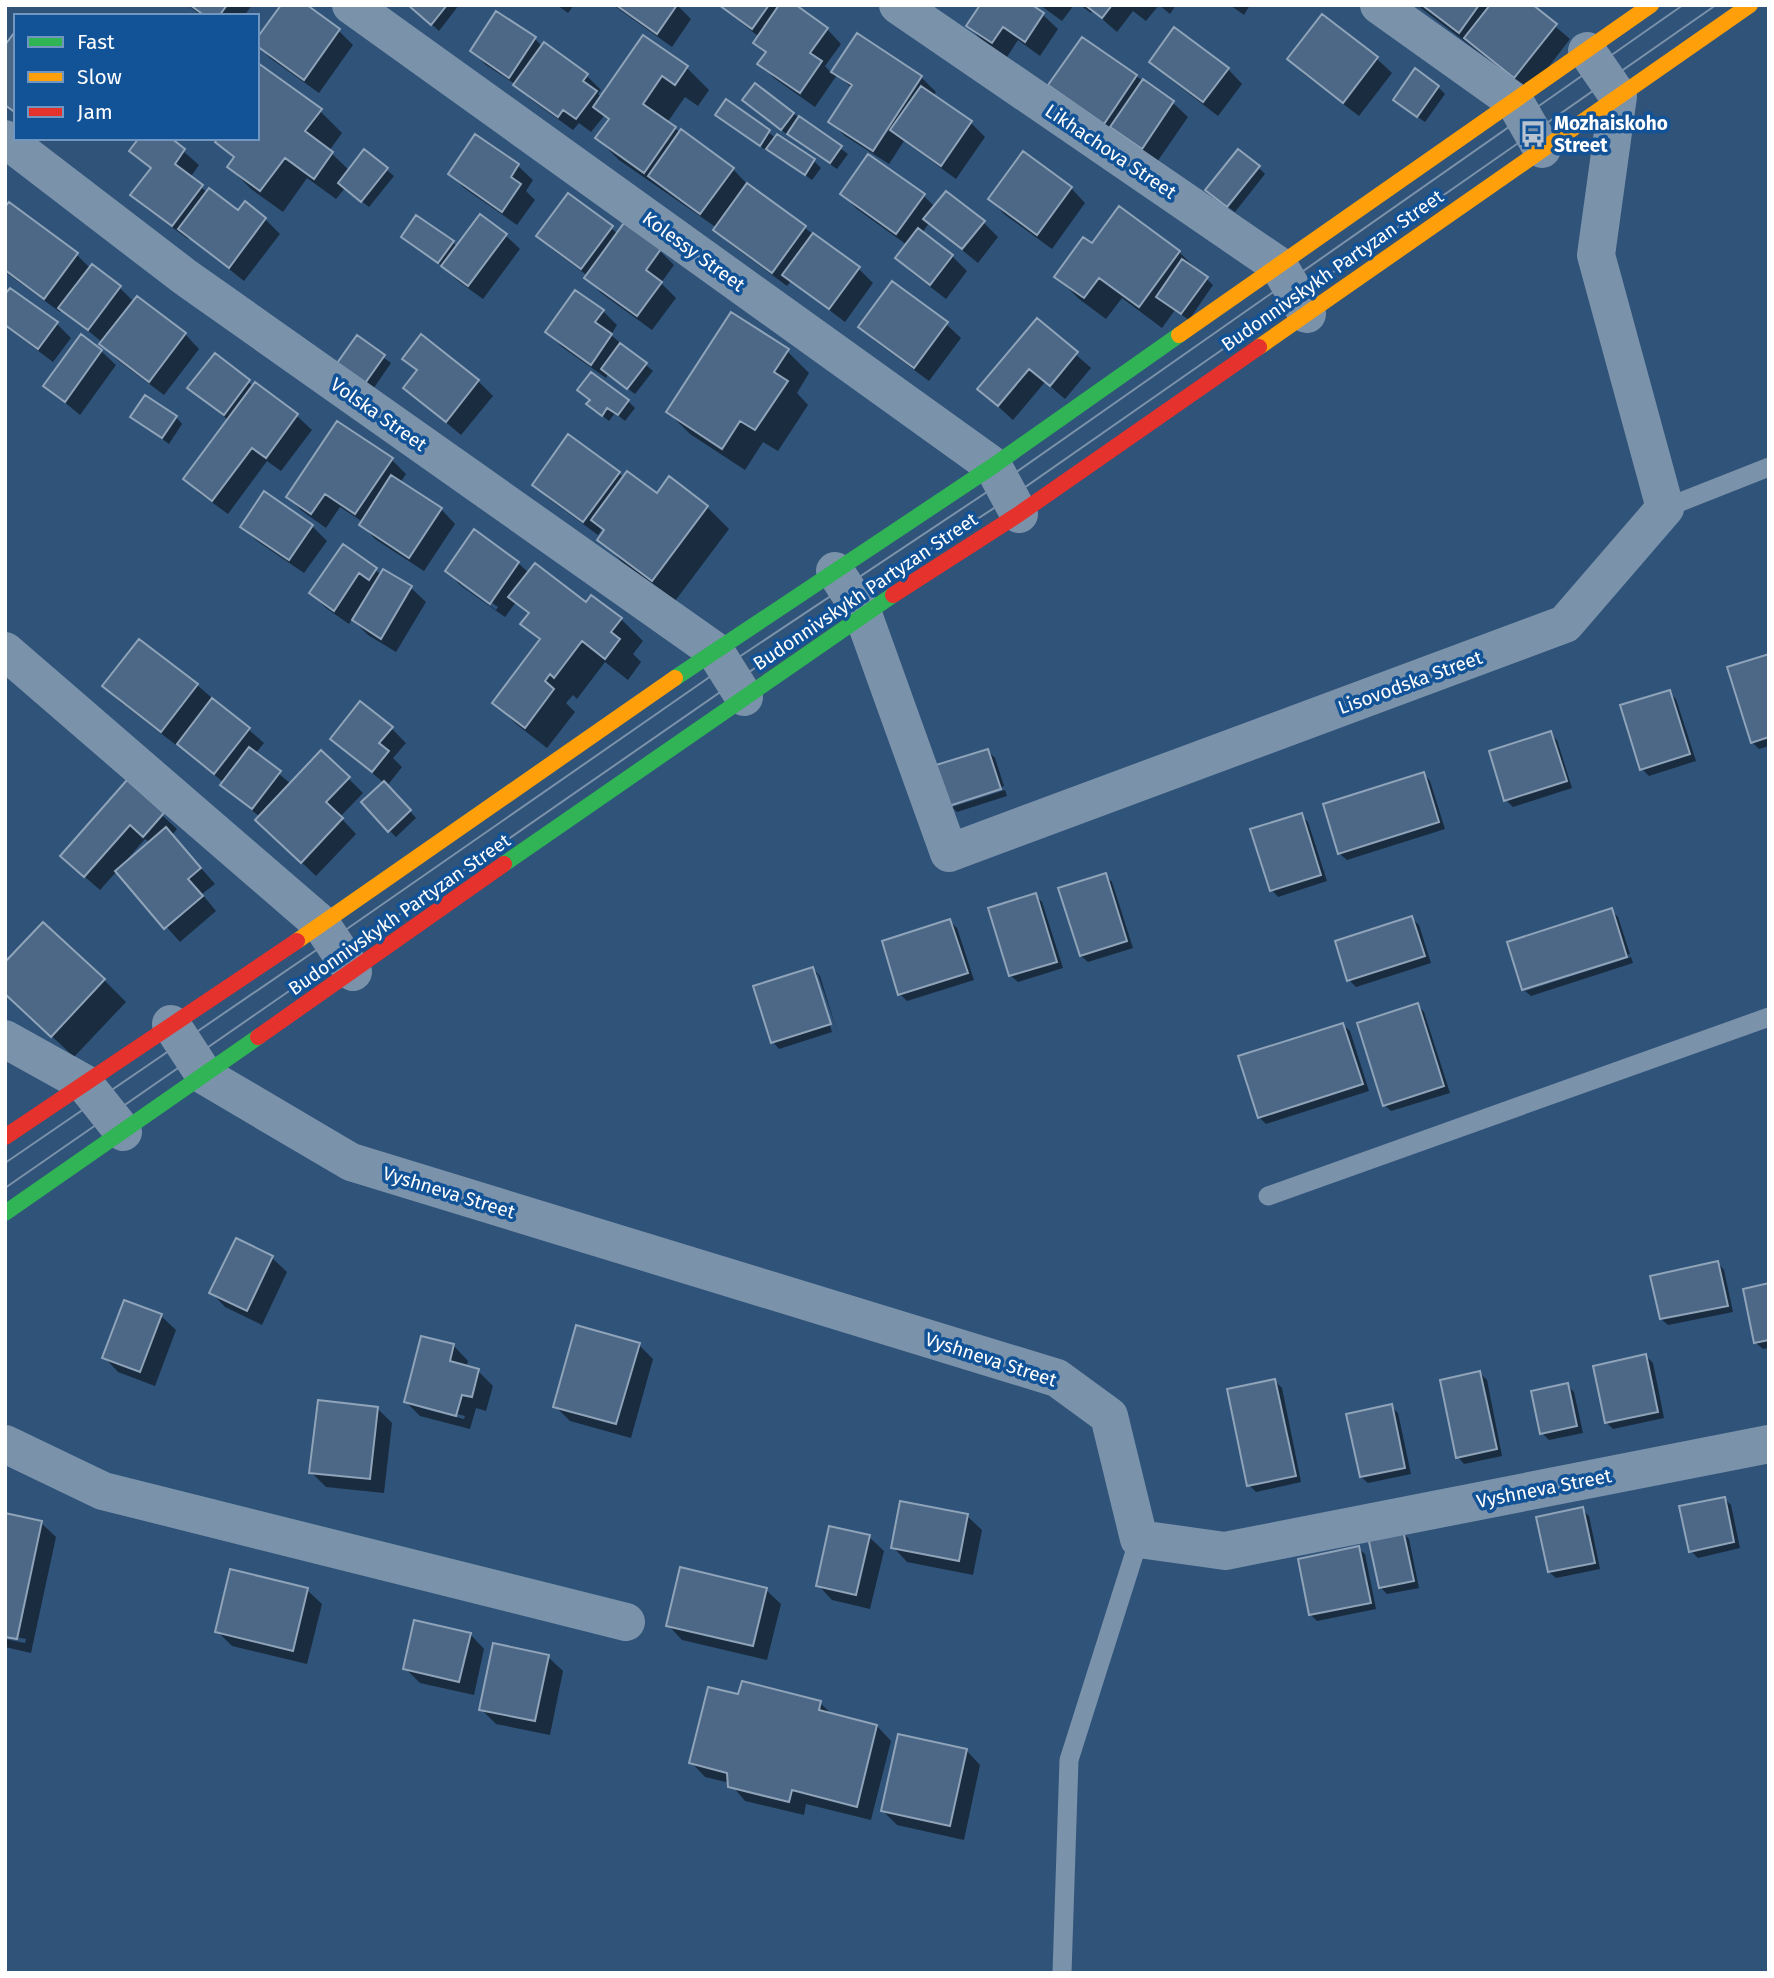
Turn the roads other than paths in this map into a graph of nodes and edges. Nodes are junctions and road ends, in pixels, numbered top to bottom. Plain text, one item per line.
1 (351, 5) edge
2 (898, 5) edge
3 (1379, 5) edge
4 (1651, 5) edge
5 (1750, 5) edge
6 (1587, 51) junction
7 (1618, 96) junction
8 (1514, 102) junction
9 (5, 139) edge
10 (1542, 149) junction
11 (1279, 266) junction
12 (1307, 314) junction
13 (993, 466) junction
14 (1769, 467) edge
15 (1665, 508) junction
16 (1019, 514) junction
17 (835, 571) junction
18 (863, 614) junction
19 (5, 650) edge
20 (715, 651) junction
21 (744, 697) junction
22 (321, 924) junction
23 (353, 972) junction
24 (1769, 1017) edge
25 (171, 1024) junction
26 (5, 1039) edge
27 (205, 1076) junction
28 (84, 1083) junction
29 (122, 1132) junction
30 (5, 1137) edge
31 (1268, 1196) dead end
32 (5, 1213) edge
33 (5, 1444) edge
34 (1769, 1444) edge
35 (1139, 1539) junction
36 (626, 1622) dead end
37 (1062, 1973) edge

1 - 13 street, Kolessy Street
2 - 11 street, Likhachova Street
3 - 8 street
4 - 6 main road, Budonnivskykh Partyzan Street
5 - 7 main road, Budonnivskykh Partyzan Street
6 - 7 street
6 - 8 main road, Budonnivskykh Partyzan Street
7 - 10 main road, Budonnivskykh Partyzan Street
7 - 15 street
8 - 10 street
8 - 11 main road, Budonnivskykh Partyzan Street
9 - 20 street, Volska Street
10 - 12 main road, Budonnivskykh Partyzan Street
11 - 12 street, Likhachova Street
11 - 13 main road, Budonnivskykh Partyzan Street
12 - 16 main road, Budonnivskykh Partyzan Street
13 - 16 street, Kolessy Street
13 - 17 main road, Budonnivskykh Partyzan Street
14 - 15 lane
15 - 18 street, Lisovodska Street
16 - 18 main road, Budonnivskykh Partyzan Street
17 - 18 street, Lisovodska Street
17 - 20 main road, Budonnivskykh Partyzan Street
18 - 21 main road, Budonnivskykh Partyzan Street
19 - 22 street
20 - 21 street, Volska Street
20 - 22 main road, Budonnivskykh Partyzan Street
21 - 23 main road, Budonnivskykh Partyzan Street
22 - 23 street
22 - 25 main road, Budonnivskykh Partyzan Street
23 - 27 main road, Budonnivskykh Partyzan Street
24 - 31 lane
25 - 27 street, Vyshneva Street
25 - 28 main road, Budonnivskykh Partyzan Street
26 - 28 street
27 - 29 main road, Budonnivskykh Partyzan Street
27 - 35 street, Vyshneva Street
28 - 29 street
28 - 30 main road, Budonnivskykh Partyzan Street
29 - 32 main road, Budonnivskykh Partyzan Street
33 - 36 street
34 - 35 street, Vyshneva Street
35 - 37 lane

